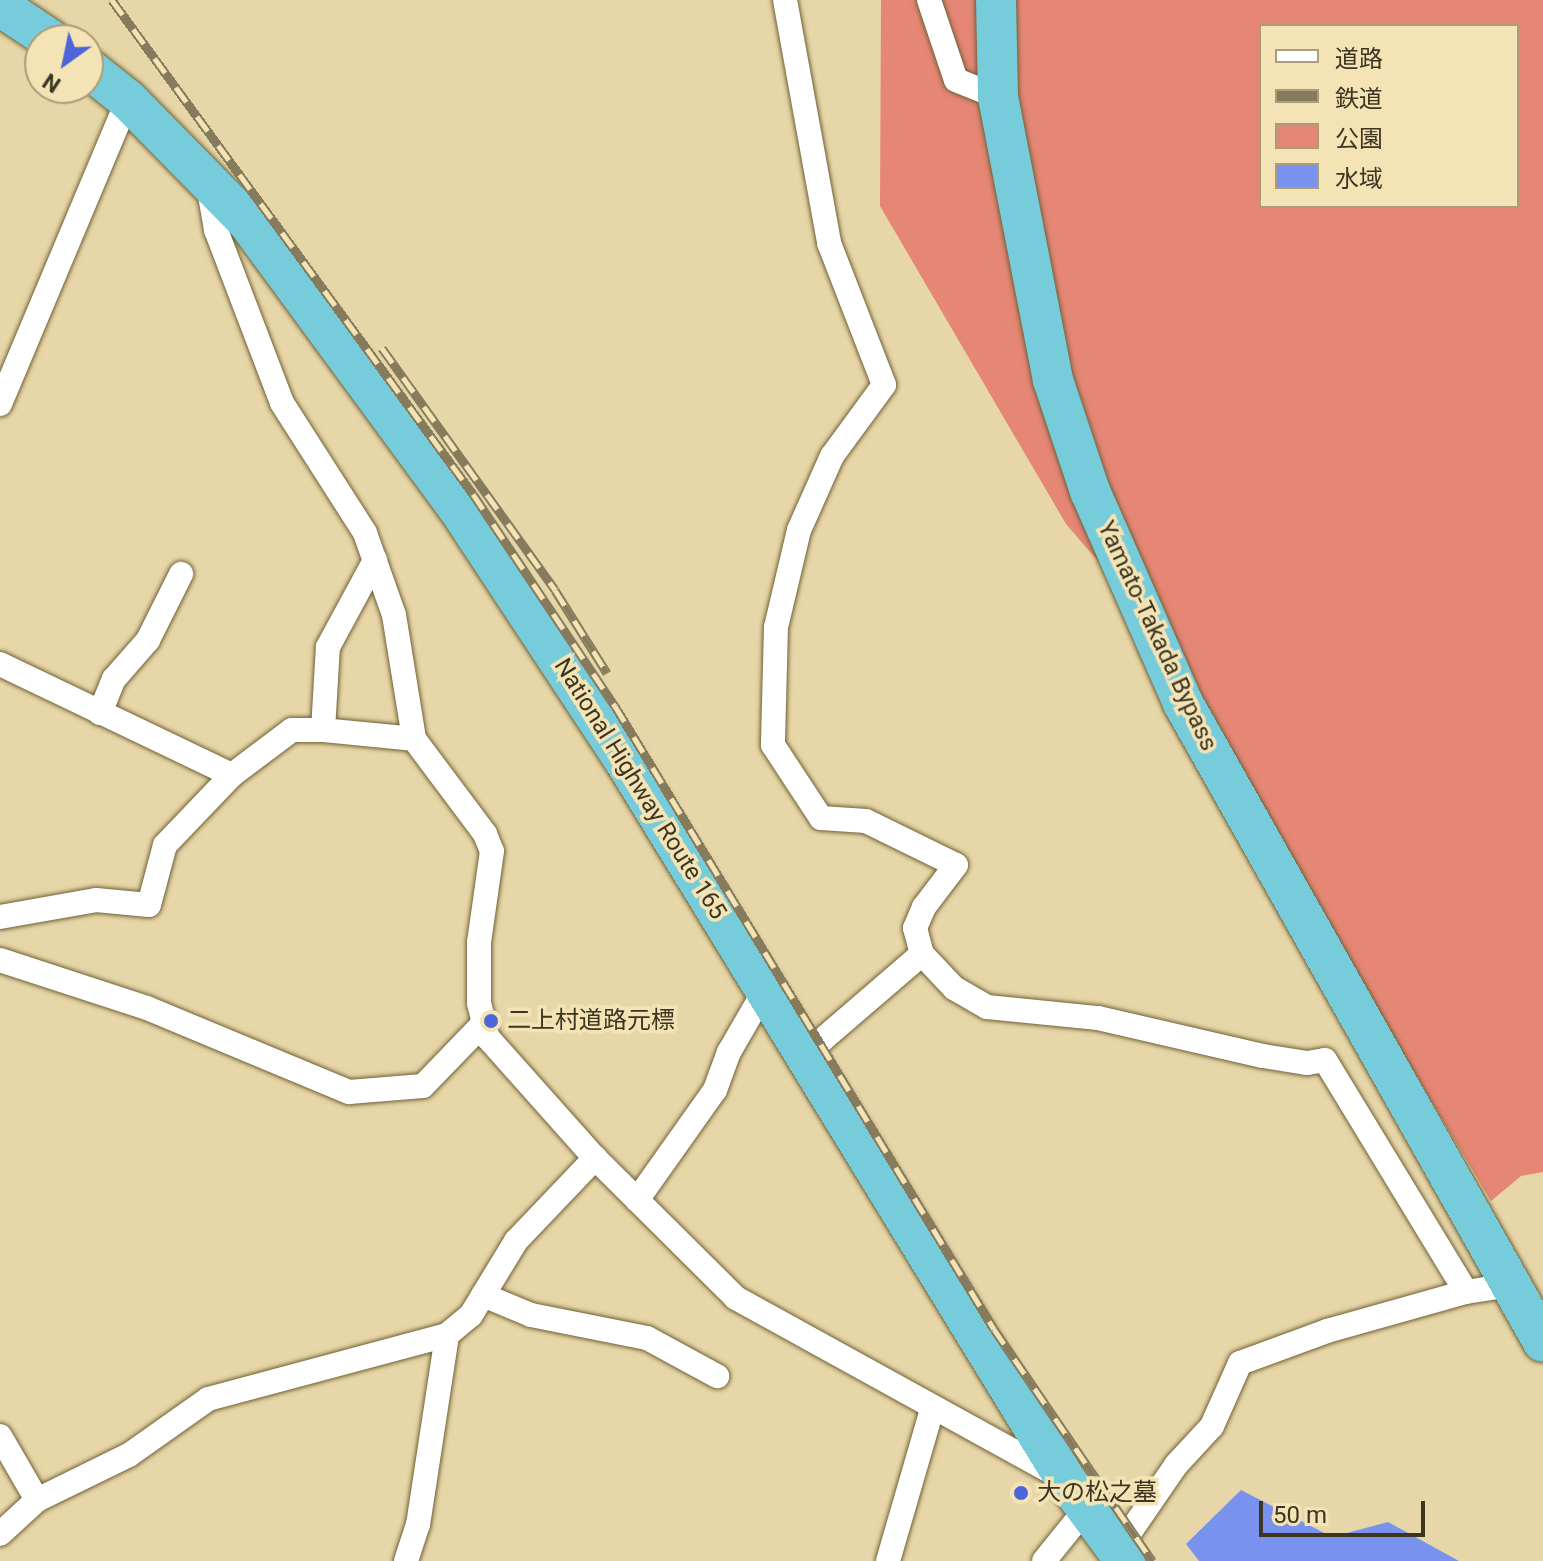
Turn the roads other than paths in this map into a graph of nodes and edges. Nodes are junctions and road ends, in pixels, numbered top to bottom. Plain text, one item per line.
1 (785, 0) edge
2 (929, 0) edge
3 (996, 0) edge
4 (0, 6) edge
5 (27, 24) edge
6 (104, 81) edge
7 (998, 97) junction
8 (128, 100) junction
9 (207, 178) junction
10 (0, 404) edge
11 (375, 560) junction
12 (181, 574) dead end
13 (0, 664) edge
14 (100, 713) junction
15 (323, 730) junction
16 (414, 739) junction
17 (232, 775) junction
18 (0, 917) edge
19 (922, 954) junction
20 (0, 960) edge
21 (765, 990) junction
22 (482, 1025) junction
23 (801, 1049) junction
24 (595, 1158) junction
25 (637, 1200) junction
26 (1510, 1285) junction
27 (1466, 1292) junction
28 (483, 1295) junction
29 (447, 1335) junction
30 (1543, 1342) edge
31 (717, 1376) dead end
32 (932, 1410) junction
33 (0, 1436) edge
34 (1076, 1494) junction
35 (37, 1500) junction
36 (0, 1534) edge
37 (1121, 1556) edge
38 (406, 1561) edge
39 (888, 1561) edge
40 (1044, 1561) edge

1 - 19 street
2 - 7 street
3 - 7 highway, Yamato-Takada Bypass
4 - 5 highway
6 - 8 highway, National Highway Route 165
7 - 26 highway, Yamato-Takada Bypass
8 - 9 highway, National Highway Route 165
8 - 10 street
9 - 11 street
9 - 21 highway, National Highway Route 165
11 - 15 street
11 - 16 street
12 - 14 street
13 - 14 street
14 - 17 street
15 - 16 street
15 - 17 street
16 - 22 street
17 - 18 street
19 - 23 street
19 - 27 street
20 - 22 street
21 - 23 highway, National Highway Route 165
21 - 25 street
22 - 24 street
23 - 34 highway, National Highway Route 165
24 - 25 street
24 - 28 street
25 - 32 street
26 - 27 street
26 - 30 highway, Yamato-Takada Bypass
27 - 37 street
28 - 29 street
28 - 31 street
29 - 35 street
29 - 38 street
32 - 34 street
32 - 39 street
33 - 35 street
34 - 37 highway, National Highway Route 165
34 - 40 street
35 - 36 street

